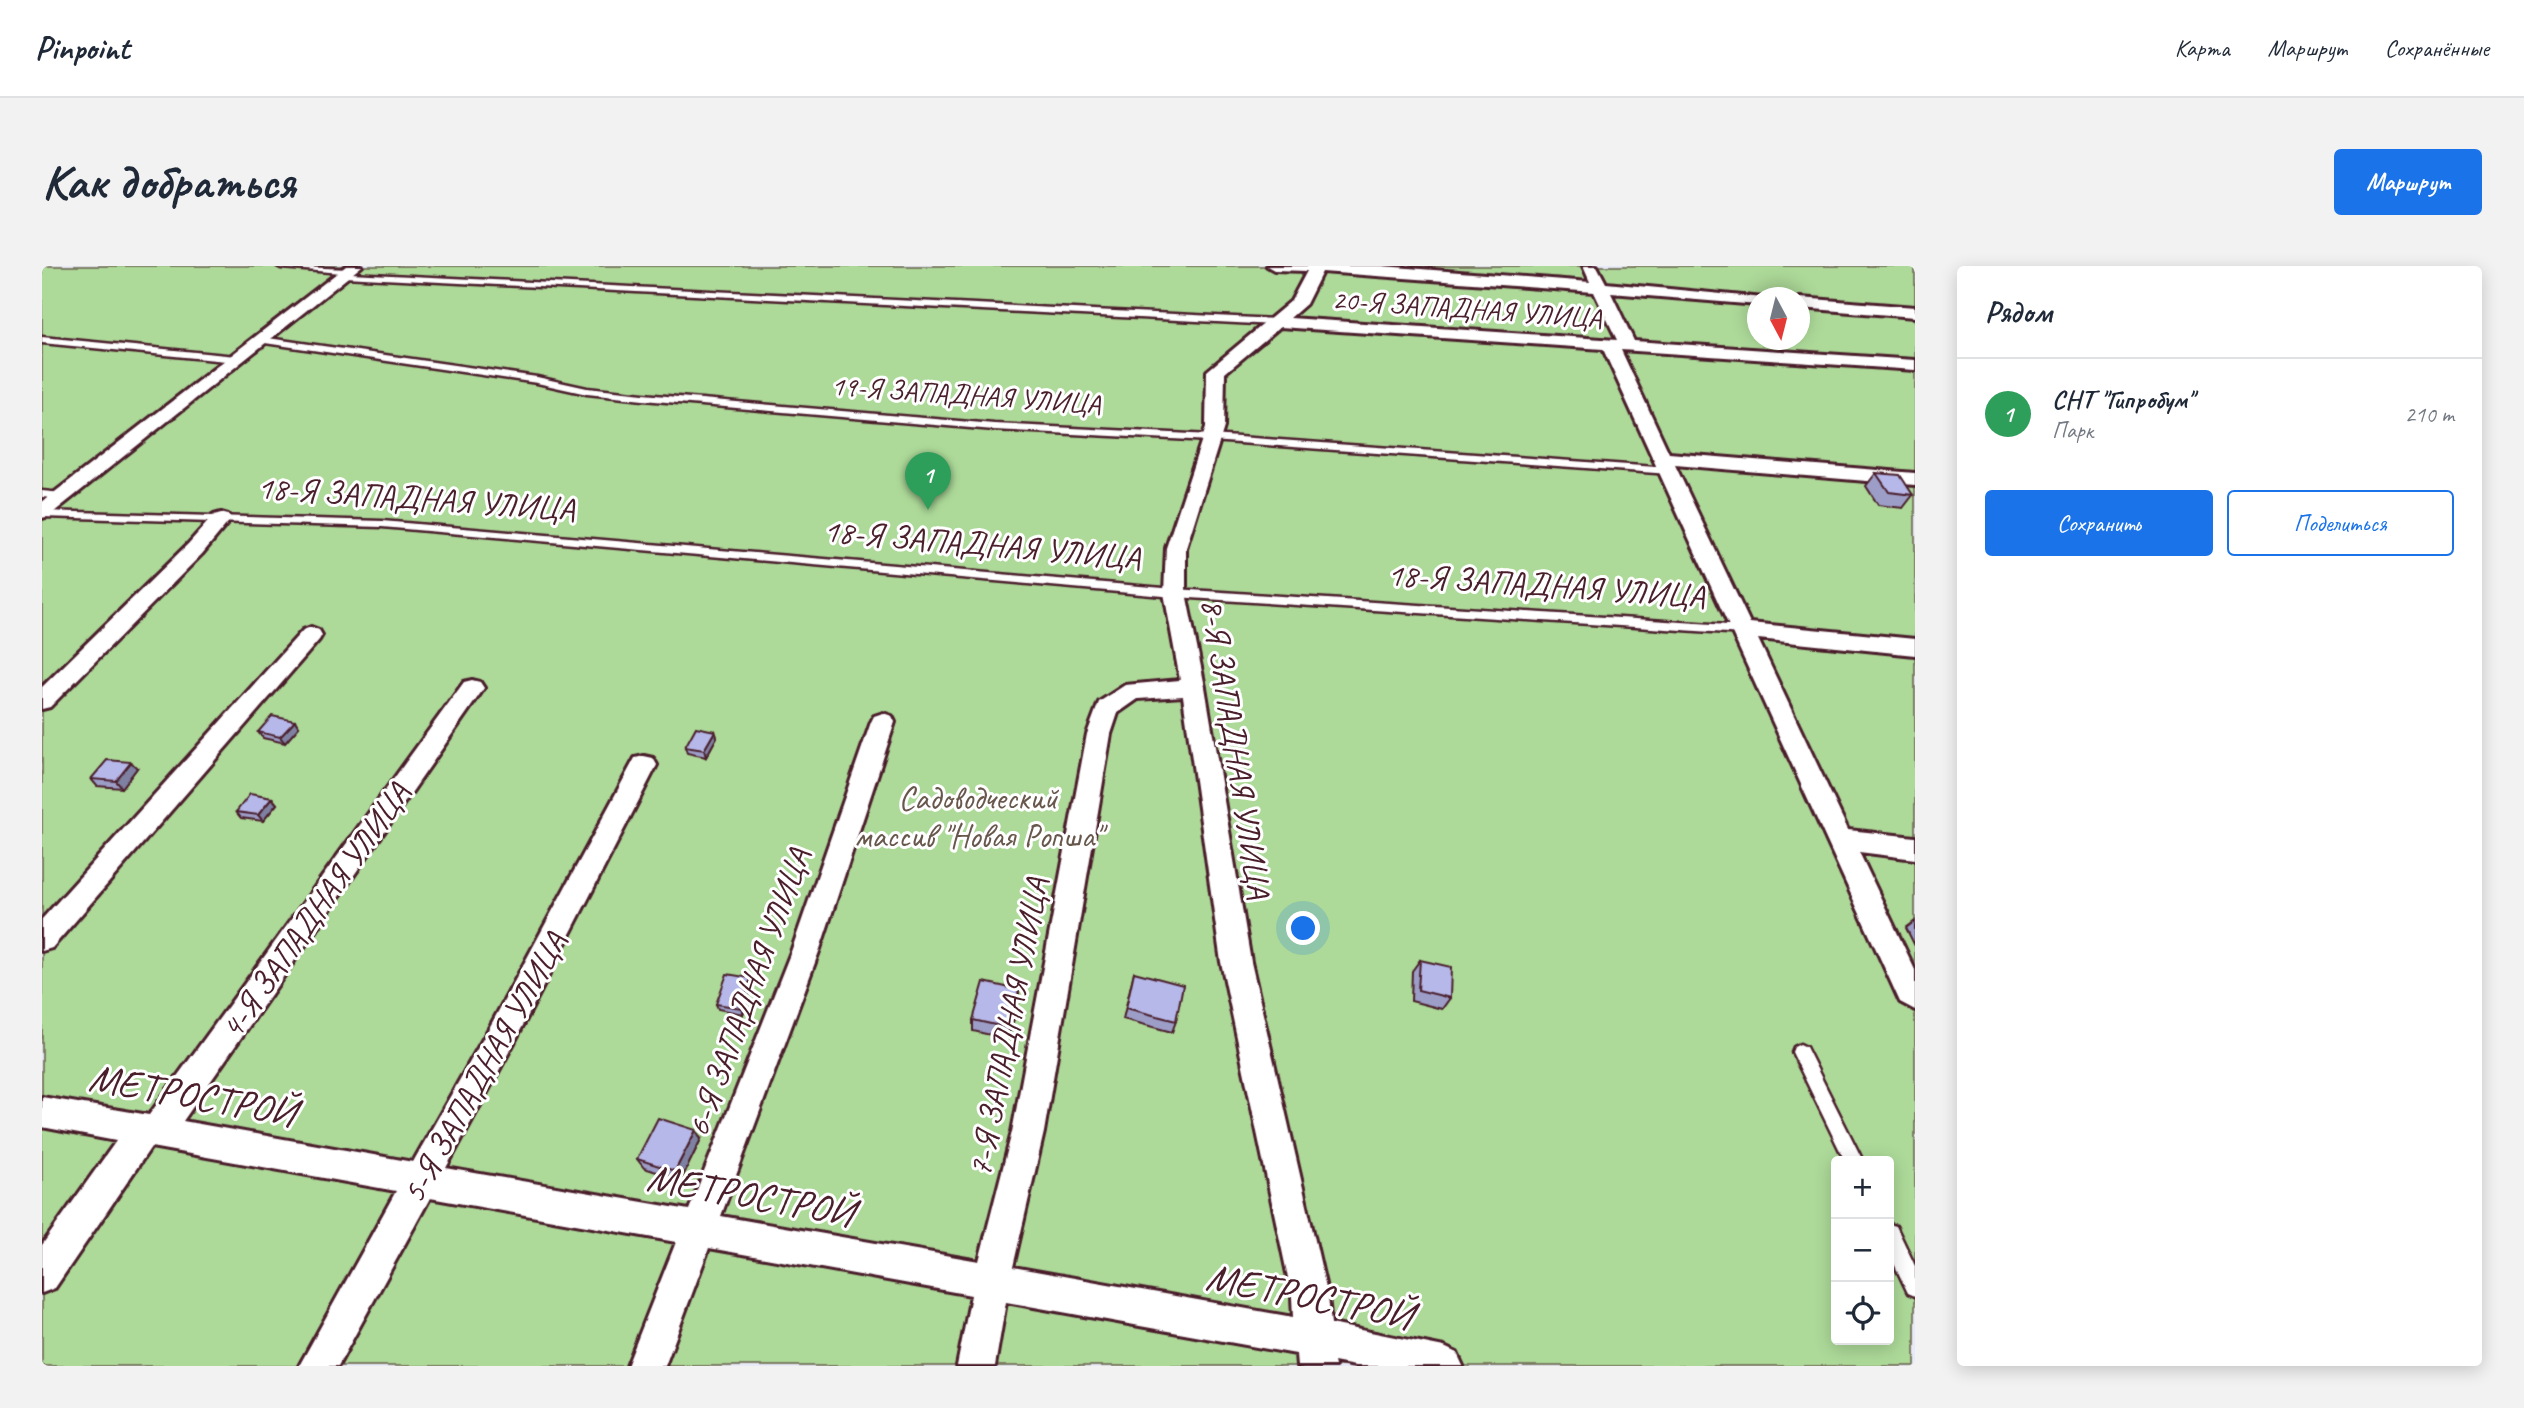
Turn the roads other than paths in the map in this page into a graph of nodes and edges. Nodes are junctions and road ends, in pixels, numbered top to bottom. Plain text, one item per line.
1 (281, 266) edge
2 (1275, 266) edge
3 (1590, 266) edge
4 (1317, 267) edge
5 (349, 271) edge
6 (1601, 289) junction
7 (1747, 299) edge
8 (1810, 304) edge
9 (1915, 312) edge
10 (1275, 322) junction
11 (42, 340) edge
12 (261, 340) junction
13 (1618, 344) junction
14 (236, 359) junction
15 (1915, 365) edge
16 (1211, 438) junction
17 (1667, 464) junction
18 (1915, 479) edge
19 (42, 494) edge
20 (62, 496) junction
21 (42, 513) edge
22 (220, 519) junction
23 (1175, 593) junction
24 (1743, 630) junction
25 (311, 635) dead end
26 (1915, 647) edge
27 (1193, 687) junction
28 (472, 688) dead end
29 (42, 701) edge
30 (883, 722) dead end
31 (644, 765) dead end
32 (1838, 839) junction
33 (1915, 848) edge
34 (42, 939) edge
35 (1915, 997) edge
36 (1800, 1052) dead end
37 (42, 1112) edge
38 (150, 1130) junction
39 (1852, 1156) edge
40 (422, 1179) junction
41 (697, 1228) junction
42 (1894, 1243) edge
43 (42, 1275) edge
44 (992, 1281) junction
45 (1915, 1286) edge
46 (1315, 1352) edge
47 (318, 1366) edge
48 (646, 1366) edge
49 (976, 1366) edge
50 (1444, 1366) edge

1 - 5 lane, 20-Я ЗАПАДНАЯ УЛИЦА
2 - 4 street
3 - 6 street
4 - 6 street
4 - 10 street, 8-Я ЗАПАДНАЯ УЛИЦА
5 - 10 lane, 20-Я ЗАПАДНАЯ УЛИЦА
5 - 12 street
6 - 7 street
6 - 13 street
8 - 9 street
10 - 13 street, 20-Я ЗАПАДНАЯ УЛИЦА
10 - 16 street, 8-Я ЗАПАДНАЯ УЛИЦА
11 - 14 lane
12 - 14 street
12 - 16 lane, 19-Я ЗАПАДНАЯ УЛИЦА
13 - 15 street, 20-Я ЗАПАДНАЯ УЛИЦА
13 - 17 street
14 - 20 street
16 - 17 lane, 19-Я ЗАПАДНАЯ УЛИЦА
16 - 23 street, 8-Я ЗАПАДНАЯ УЛИЦА
17 - 18 street, 19-Я ЗАПАДНАЯ УЛИЦА
17 - 24 street
19 - 20 lane
20 - 21 street
21 - 22 lane, 18-Я ЗАПАДНАЯ УЛИЦА
22 - 23 lane, 18-Я ЗАПАДНАЯ УЛИЦА
22 - 29 street
23 - 24 lane, 18-Я ЗАПАДНАЯ УЛИЦА
23 - 27 street, 8-Я ЗАПАДНАЯ УЛИЦА
24 - 26 street, 18-Я ЗАПАДНАЯ УЛИЦА
24 - 32 street
25 - 34 street
27 - 44 street, 7-Я ЗАПАДНАЯ УЛИЦА
27 - 46 street, 8-Я ЗАПАДНАЯ УЛИЦА
28 - 38 street, 4-Я ЗАПАДНАЯ УЛИЦА
30 - 41 street, 6-Я ЗАПАДНАЯ УЛИЦА
31 - 40 street, 5-Я ЗАПАДНАЯ УЛИЦА
32 - 33 street
32 - 35 street
36 - 39 lane
37 - 38 street, МЕТРОСТРОЙ
38 - 40 street, МЕТРОСТРОЙ
38 - 43 street, 4-Я ЗАПАДНАЯ УЛИЦА
40 - 41 street, МЕТРОСТРОЙ
40 - 47 street, 5-Я ЗАПАДНАЯ УЛИЦА
41 - 44 street, МЕТРОСТРОЙ
41 - 48 street, 6-Я ЗАПАДНАЯ УЛИЦА
42 - 45 lane
44 - 46 street, МЕТРОСТРОЙ
44 - 49 street, 7-Я ЗАПАДНАЯ УЛИЦА
46 - 50 street, МЕТРОСТРОЙ

